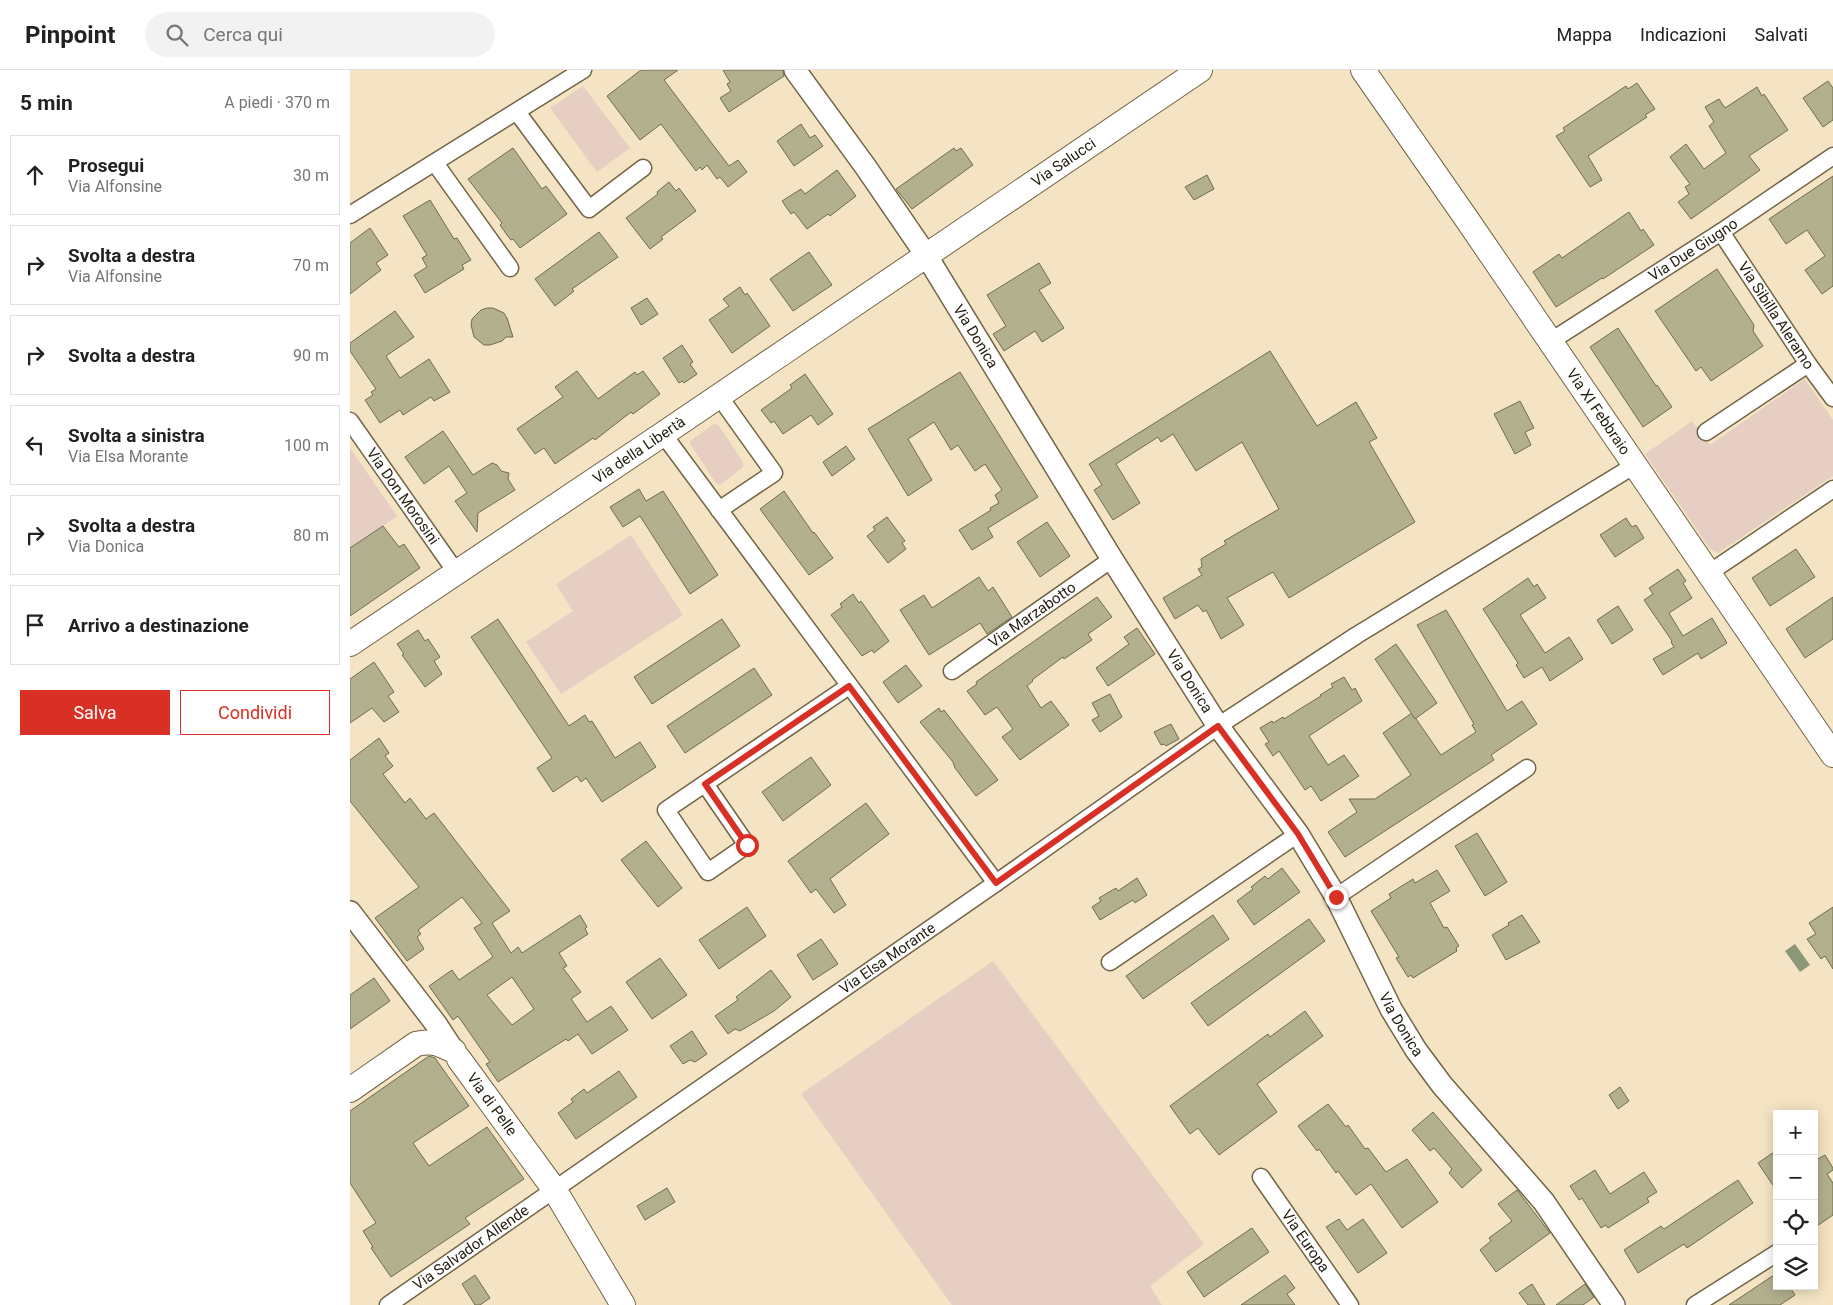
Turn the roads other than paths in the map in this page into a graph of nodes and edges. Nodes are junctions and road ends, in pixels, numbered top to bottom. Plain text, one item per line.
1 (583, 70) edge
2 (795, 70) edge
3 (1200, 70) edge
4 (1363, 70) edge
5 (517, 112) junction
6 (1833, 156) edge
7 (435, 163) junction
8 (643, 168) dead end
9 (350, 216) edge
10 (1721, 232) junction
11 (926, 254) junction
12 (510, 268) dead end
13 (1551, 341) junction
14 (1808, 364) junction
15 (719, 396) junction
16 (1833, 398) edge
17 (350, 421) edge
18 (1706, 432) dead end
19 (663, 434) junction
20 (1635, 465) junction
21 (1833, 489) edge
22 (719, 510) junction
23 (1112, 559) junction
24 (456, 572) junction
25 (1710, 573) junction
26 (350, 644) edge
27 (952, 671) dead end
28 (849, 686) junction
29 (1218, 726) junction
30 (1833, 755) edge
31 (1527, 768) dead end
32 (705, 784) junction
33 (1298, 834) junction
34 (996, 883) junction
35 (1336, 897) junction
36 (350, 912) edge
37 (1110, 962) dead end
38 (456, 1055) junction
39 (350, 1090) edge
40 (1261, 1177) dead end
41 (554, 1189) junction
42 (1773, 1256) edge
43 (388, 1305) edge
44 (623, 1305) edge
45 (1350, 1305) edge
46 (1614, 1305) edge
47 (1695, 1305) edge

1 - 5 street
2 - 11 street, Via Donica
3 - 11 main road, Via Salucci
4 - 13 main road, Via XI Febbraio
5 - 7 street
5 - 8 street
6 - 10 street, Via Due Giugno
7 - 9 street
7 - 12 street
10 - 13 street, Via Due Giugno
10 - 14 street, Via Sibilla Aleramo
11 - 15 main road, Via della Libertà
11 - 23 street, Via Donica
13 - 20 main road, Via XI Febbraio
14 - 16 street, Via Sibilla Aleramo
14 - 18 street
15 - 19 main road, Via della Libertà
15 - 22 street
17 - 24 street, Via Don Morosini
19 - 22 street
19 - 24 main road, Via della Libertà
20 - 25 main road, Via XI Febbraio
20 - 29 street, Via Elsa Morante
21 - 25 street
22 - 28 street
23 - 27 street, Via Marzabotto
23 - 29 street, Via Donica
24 - 26 main road, Via della Libertà
25 - 30 main road, Via XI Febbraio
28 - 32 street
28 - 34 street
29 - 33 street, Via Donica
29 - 34 street, Via Elsa Morante
31 - 35 street
32 - 32 street
33 - 35 street, Via Donica
33 - 37 street
34 - 41 street, Via Elsa Morante
35 - 46 street, Via Donica
36 - 38 street, Via di Pelle
38 - 39 main road
38 - 41 main road, Via di Pelle
40 - 45 street, Via Europa
41 - 43 street, Via Salvador Allende
41 - 44 main road, Via di Pelle
42 - 47 street

